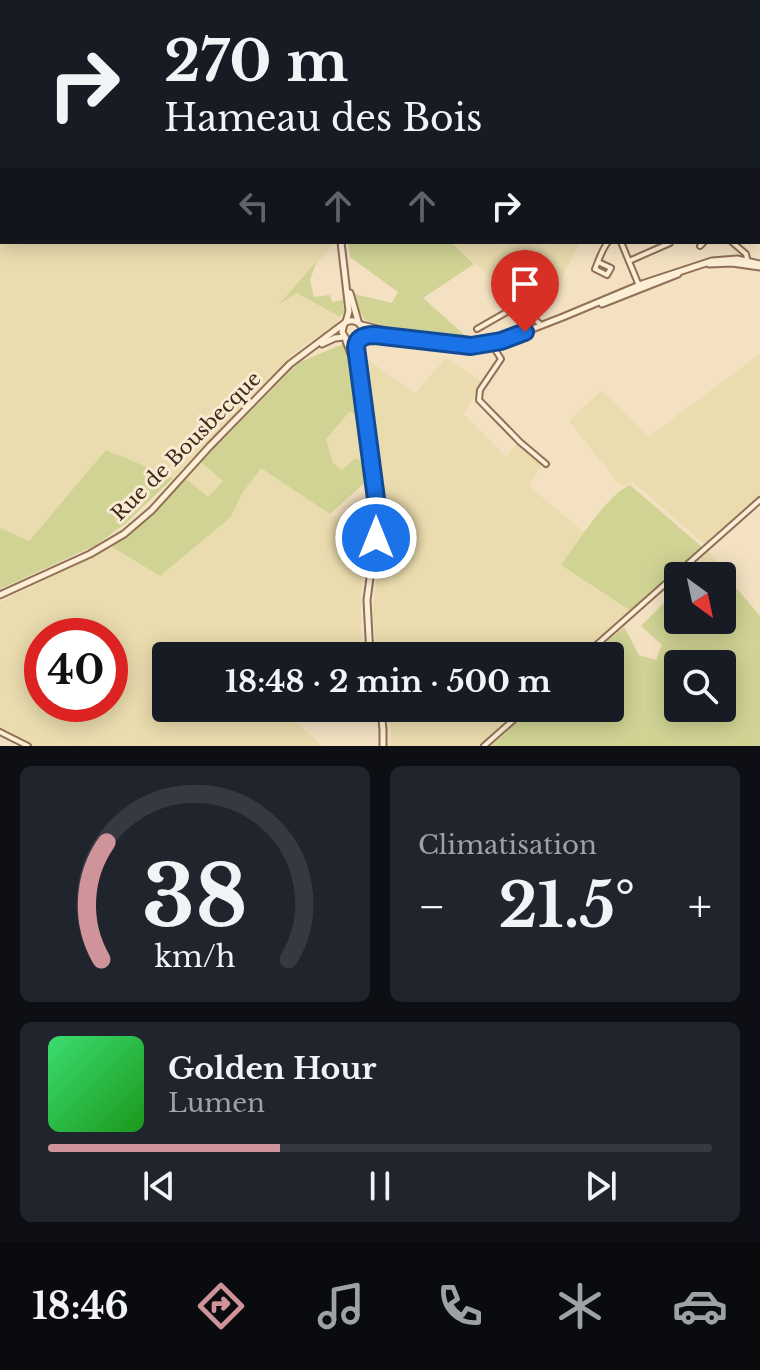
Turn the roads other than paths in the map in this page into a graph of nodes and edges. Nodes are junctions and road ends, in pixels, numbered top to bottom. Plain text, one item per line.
1 (341, 244) edge
2 (607, 244) edge
3 (622, 244) edge
4 (668, 244) edge
5 (734, 244) edge
6 (629, 261) junction
7 (598, 262) dead end
8 (748, 263) junction
9 (760, 266) edge
10 (346, 277) junction
11 (640, 287) junction
12 (360, 323) junction
13 (345, 324) junction
14 (541, 326) junction
15 (477, 329) dead end
16 (344, 338) junction
17 (359, 339) junction
18 (423, 340) junction
19 (491, 343) junction
20 (303, 353) junction
21 (361, 385) junction
22 (546, 464) dead end
23 (760, 500) edge
24 (0, 595) edge
25 (369, 642) edge
26 (600, 642) edge
27 (382, 722) edge
28 (511, 722) edge
29 (0, 732) edge
30 (28, 746) edge
31 (383, 746) edge
32 (484, 746) edge

1 - 10 street
2 - 7 street
3 - 6 street
4 - 6 street
5 - 8 street
6 - 11 street
8 - 9 street
8 - 11 street
10 - 12 street
10 - 13 street
11 - 14 street
12 - 13 street
12 - 17 street
12 - 18 street
13 - 16 street
13 - 20 street, Rue de Bousbecque
14 - 15 street
14 - 19 street
16 - 17 street
16 - 20 street, Rue de Bousbecque
16 - 21 street
17 - 18 street
17 - 21 street
18 - 19 street
19 - 22 street
20 - 24 street, Rue de Bousbecque
21 - 25 street
23 - 26 street
27 - 31 street
28 - 32 street
29 - 30 street

